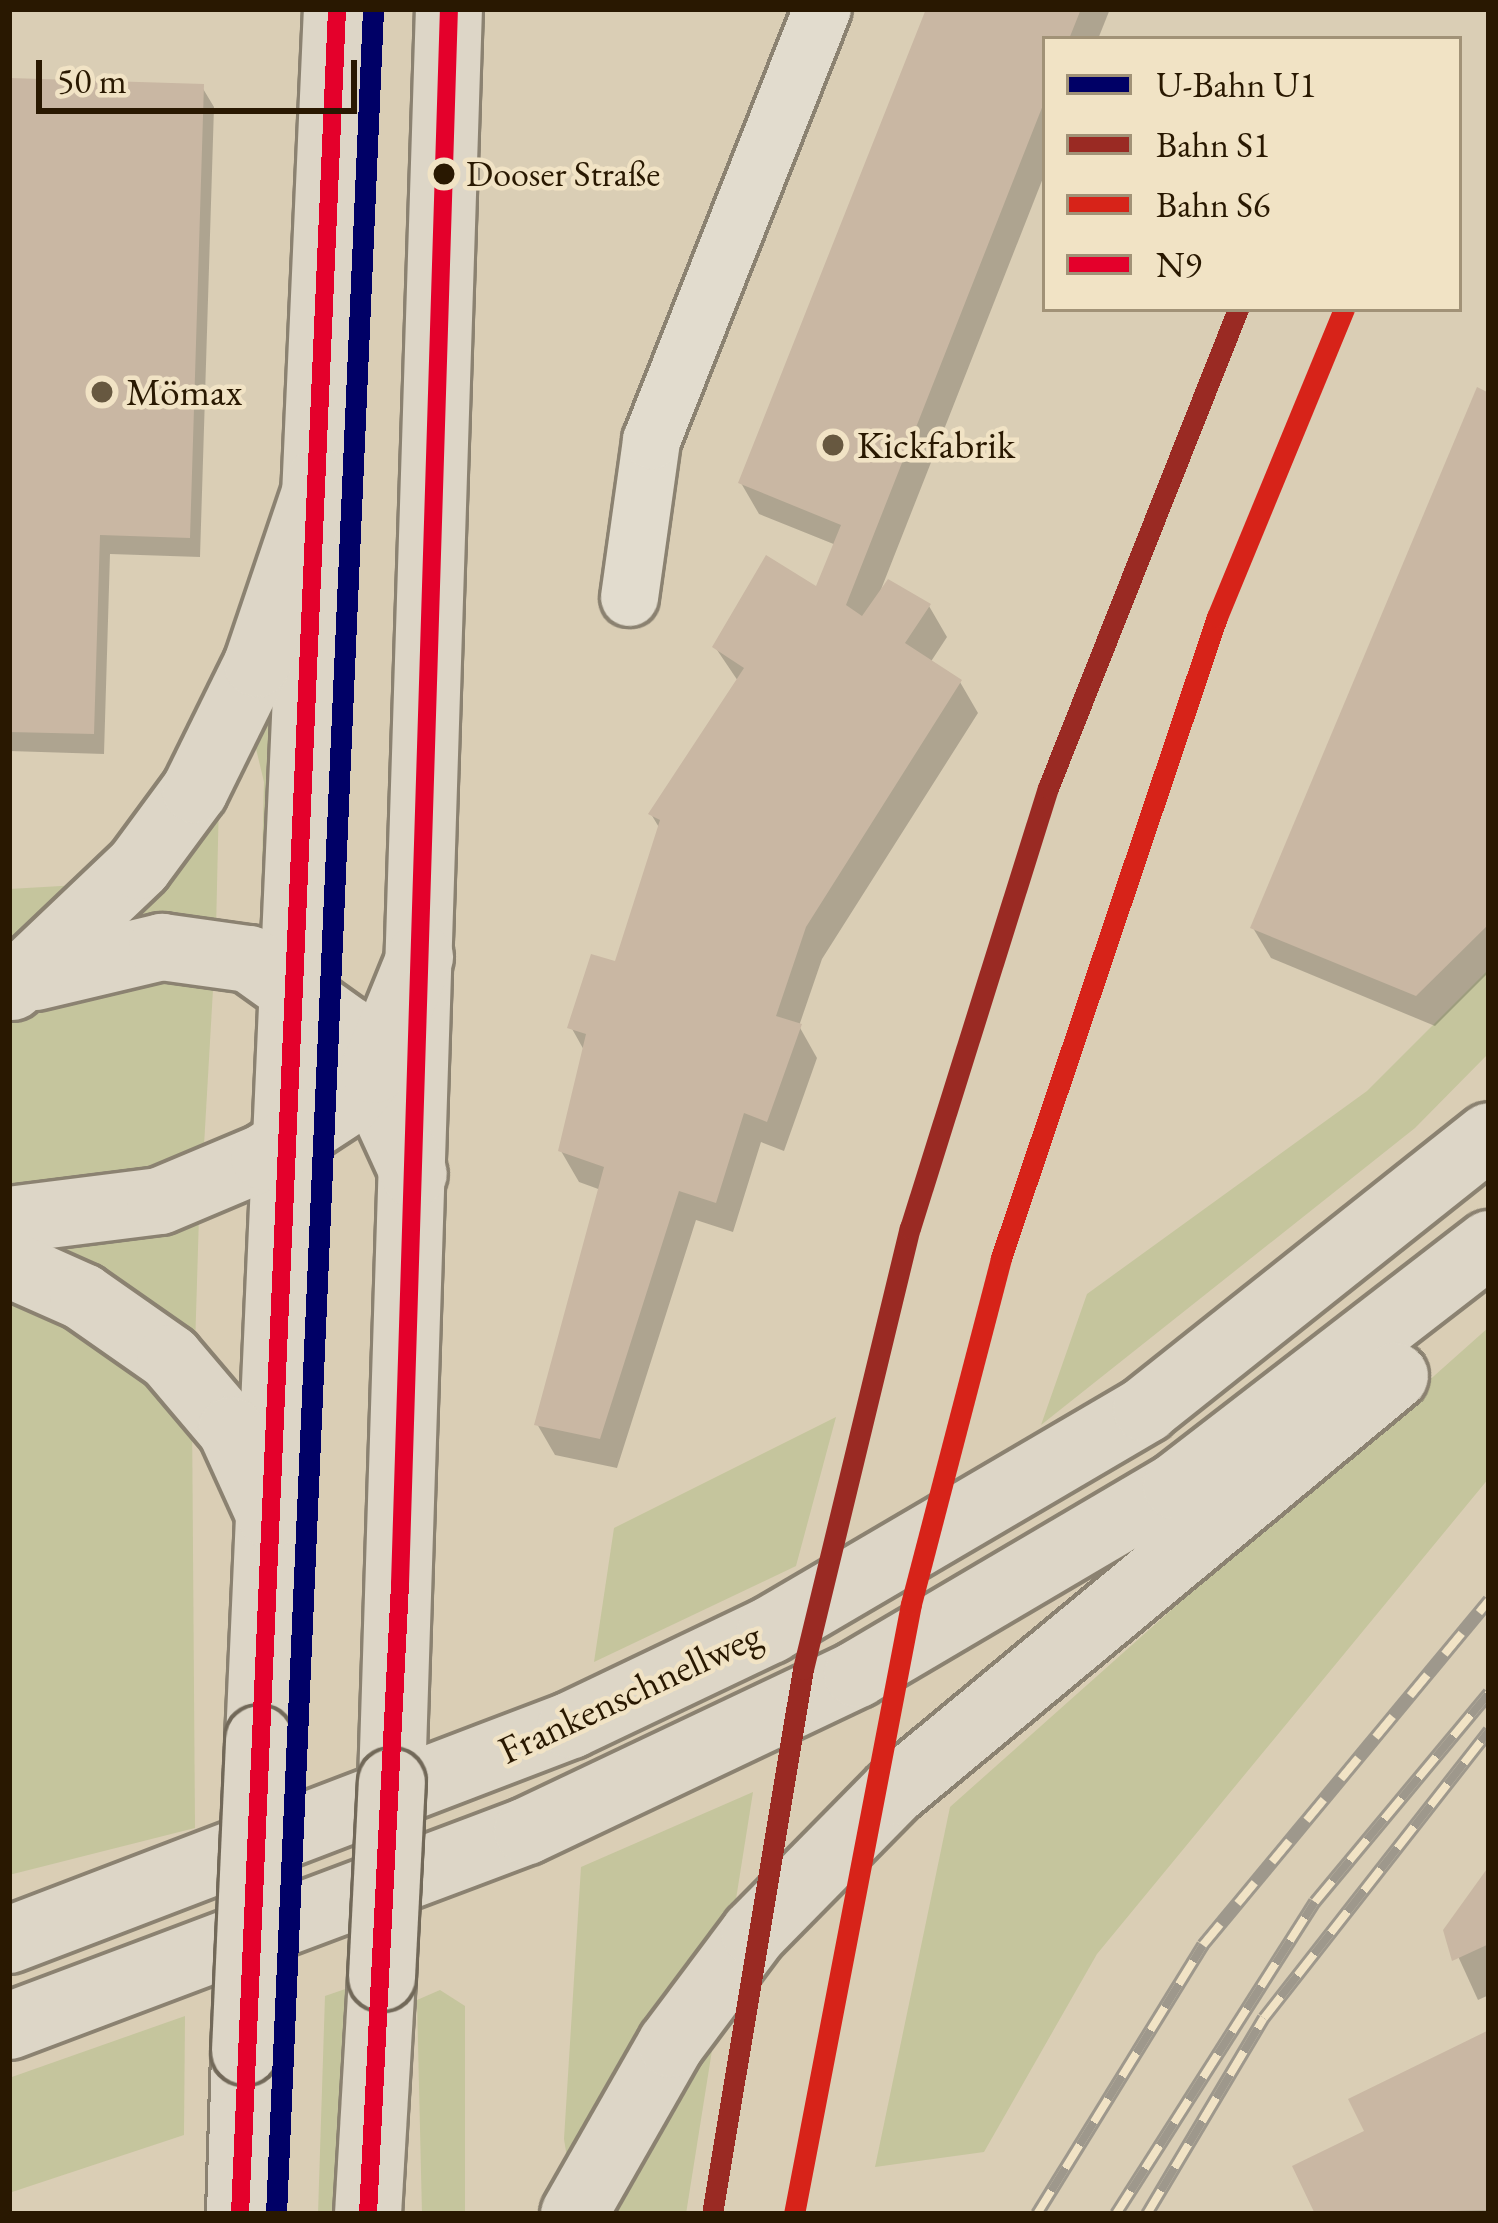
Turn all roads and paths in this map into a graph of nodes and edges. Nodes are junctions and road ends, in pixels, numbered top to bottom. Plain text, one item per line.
1 (317, 9) edge
2 (338, 9) edge
3 (449, 9) edge
4 (822, 9) edge
5 (319, 481) junction
6 (629, 597) dead end
7 (421, 957) junction
8 (295, 987) junction
9 (11, 988) edge
10 (374, 1070) junction
11 (1489, 1136) edge
12 (287, 1142) junction
13 (414, 1174) junction
14 (9, 1220) edge
15 (1489, 1244) edge
16 (9, 1264) edge
17 (1489, 1268) edge
18 (270, 1516) junction
19 (124, 1898) junction
20 (9, 1910) edge
21 (9, 1940) edge
22 (9, 2026) edge
23 (240, 2214) edge
24 (368, 2214) edge
25 (574, 2214) edge

1 - 2 street
2 - 5 main road
3 - 7 main road
4 - 6 street
5 - 8 main road
5 - 9 main road
7 - 10 main road
7 - 13 main road
8 - 9 main road
8 - 10 main road
8 - 12 main road
10 - 12 main road
10 - 13 main road
11 - 19 main road, Frankenschnellweg
12 - 14 main road
12 - 18 main road
13 - 24 main road, bridge
15 - 22 main road, Frankenschnellweg
16 - 18 main road
17 - 25 main road
18 - 23 main road, bridge
19 - 20 main road
19 - 21 main road, Frankenschnellweg

